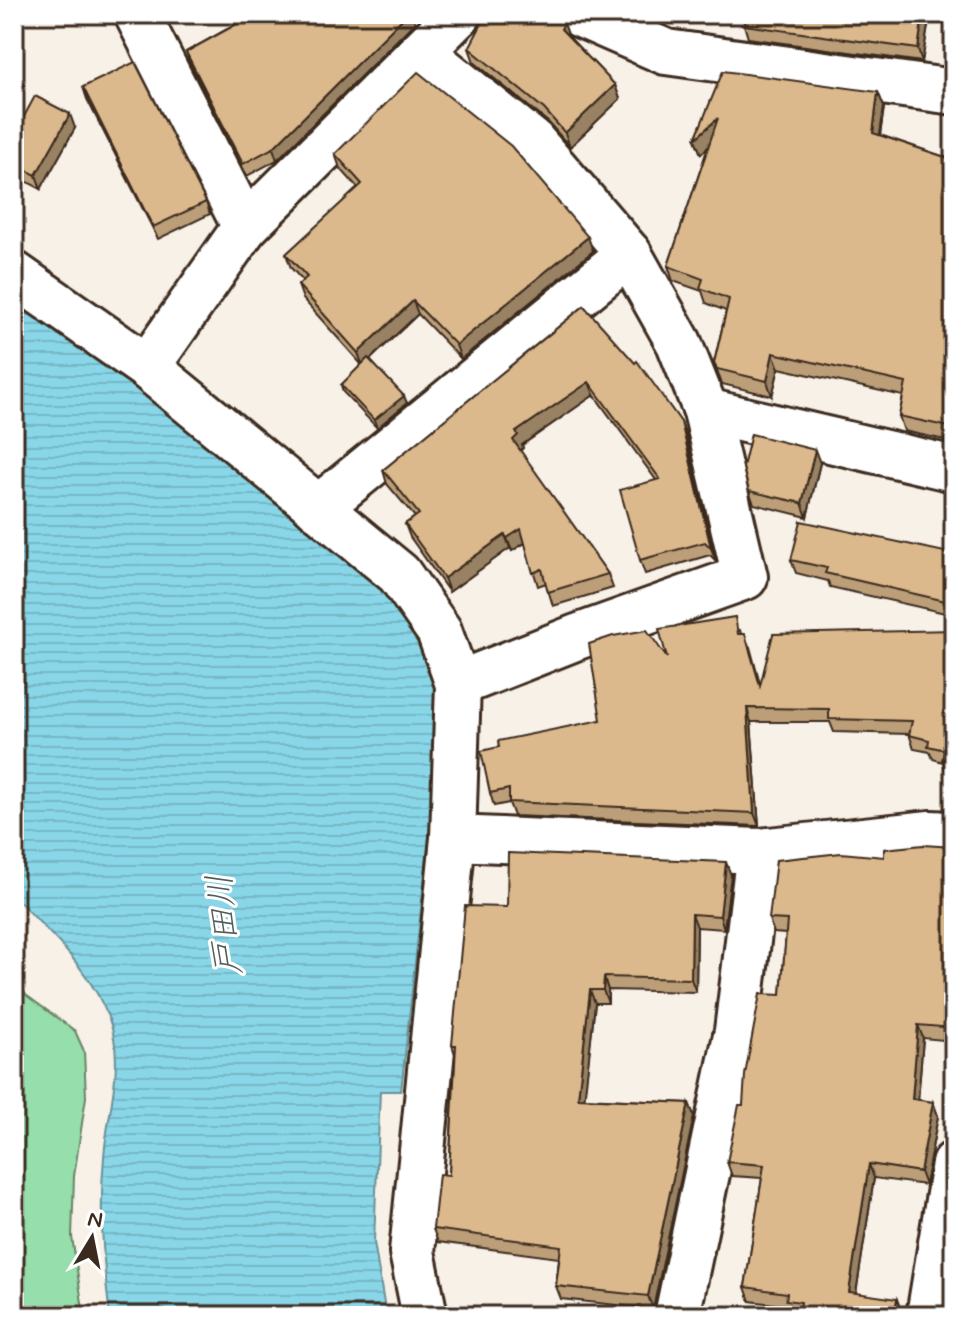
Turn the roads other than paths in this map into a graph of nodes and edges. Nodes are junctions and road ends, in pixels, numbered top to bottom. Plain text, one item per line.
1 (137, 14) edge
2 (459, 14) edge
3 (579, 14) edge
4 (421, 52) junction
5 (954, 92) edge
6 (245, 227) junction
7 (629, 254) junction
8 (14, 274) edge
9 (147, 367) junction
10 (706, 411) junction
11 (954, 469) edge
12 (318, 508) junction
13 (458, 684) junction
14 (954, 834) edge
15 (453, 838) junction
16 (759, 851) junction
17 (954, 1168) edge
18 (425, 1316) edge
19 (677, 1316) edge
20 (929, 1316) edge

1 - 6 street
2 - 4 street
3 - 5 street
4 - 6 street
4 - 7 street
6 - 9 street
7 - 10 street
7 - 12 street
8 - 9 street
9 - 12 street
10 - 11 street
10 - 13 street
12 - 13 street
13 - 15 street
14 - 16 street
15 - 16 street
15 - 18 street
16 - 19 street
17 - 20 street

